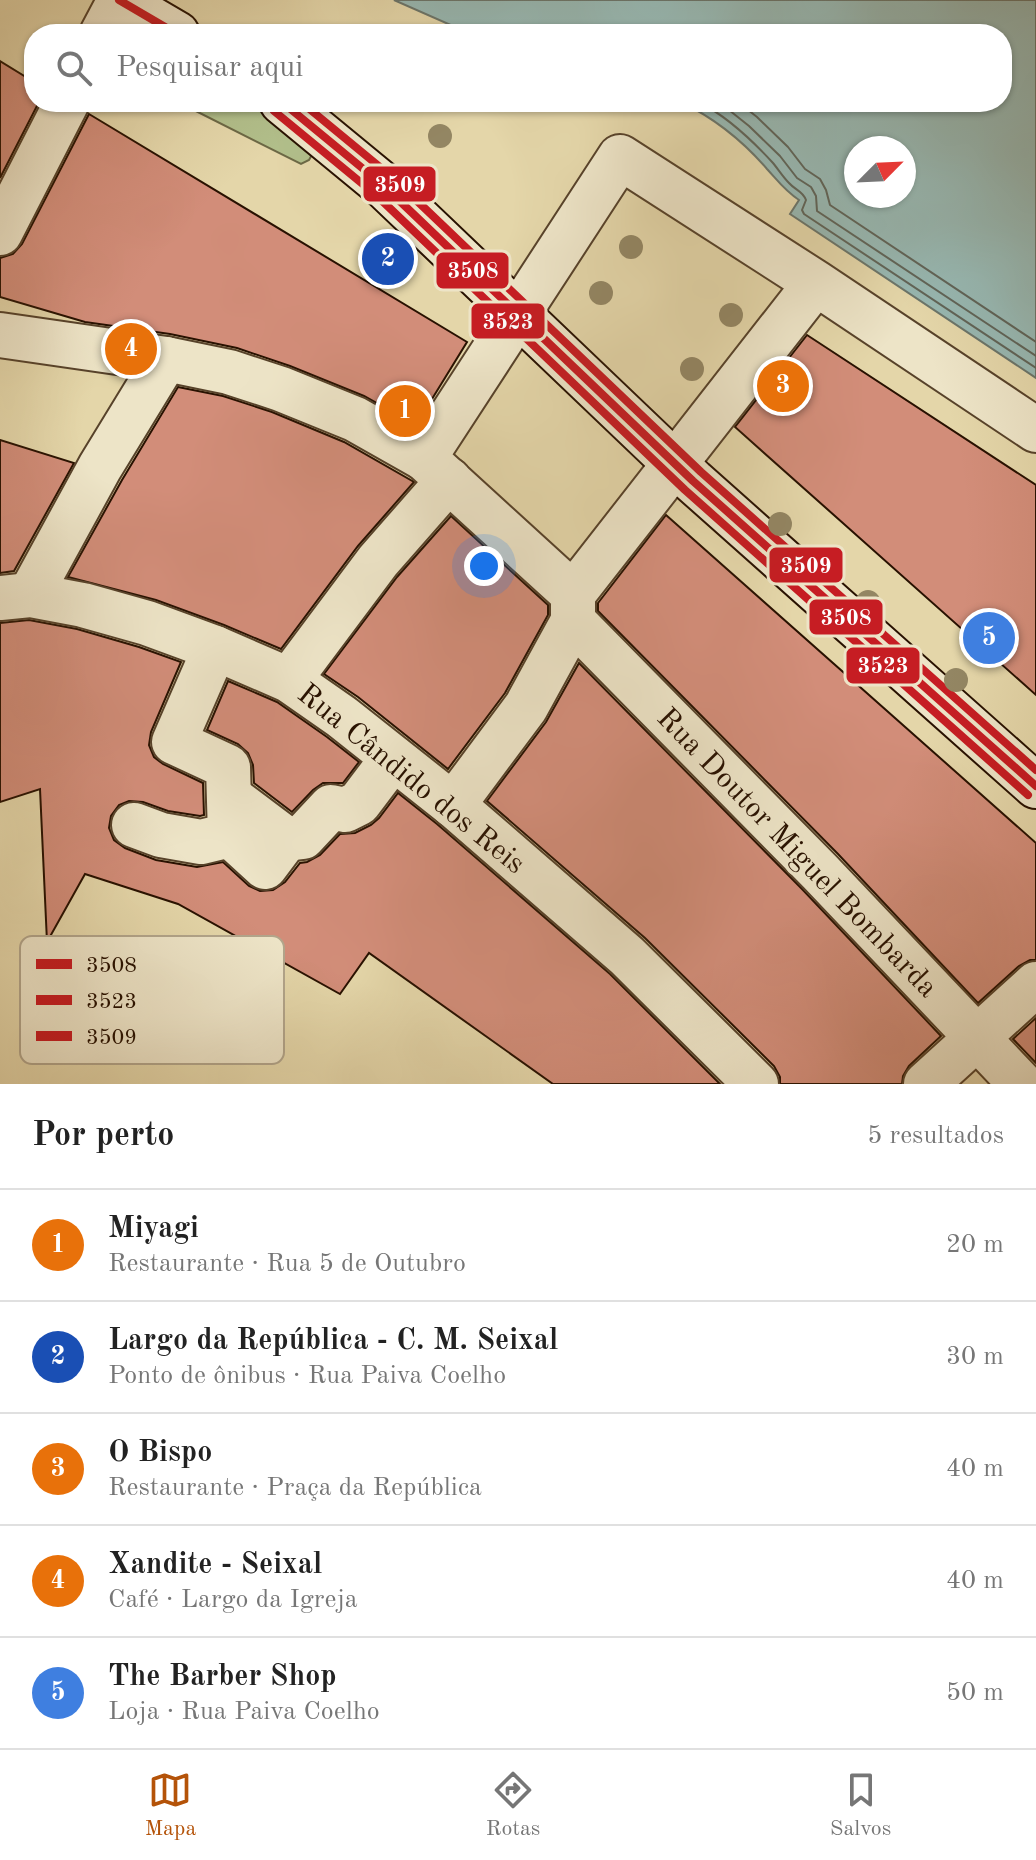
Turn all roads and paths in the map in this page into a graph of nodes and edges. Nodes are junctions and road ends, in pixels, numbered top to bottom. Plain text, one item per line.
1 (119, 0) edge
2 (107, 24) edge
3 (160, 24) edge
4 (62, 112) edge
5 (294, 112) edge
6 (0, 233) edge
7 (816, 283) junction
8 (518, 314) junction
9 (0, 335) edge
10 (166, 359) junction
11 (1036, 430) edge
12 (675, 464) junction
13 (437, 469) junction
14 (15, 596) edge
15 (573, 608) junction
16 (215, 648) junction
17 (289, 680) junction
18 (393, 758) junction
19 (1036, 786) edge
20 (453, 805) junction
21 (230, 816) junction
22 (134, 825) dead end
23 (1036, 984) edge
24 (977, 1038) junction
25 (756, 1084) edge
26 (926, 1084) edge
27 (1021, 1084) edge

1 - 2 street
1 - 3 street
4 - 6 street
5 - 8 street
7 - 8 street
7 - 11 street
7 - 12 street
8 - 12 street
8 - 13 street
9 - 10 street, Rua Doutor Miguel Bombarda
10 - 13 street, Rua Doutor Miguel Bombarda
10 - 14 street
12 - 15 street
12 - 19 street
13 - 15 street, Rua Doutor Miguel Bombarda
13 - 17 street
14 - 16 street, Rua Cândido dos Reis
15 - 20 street
15 - 24 street, Rua Doutor Miguel Bombarda
16 - 17 street, Rua Cândido dos Reis
16 - 21 street
17 - 18 street, Rua Cândido dos Reis
18 - 20 street, Rua Cândido dos Reis
18 - 21 street
20 - 25 street, Rua Cândido dos Reis
21 - 22 street
23 - 24 street
24 - 26 street
24 - 27 street, Rua Doutor Miguel Bombarda

